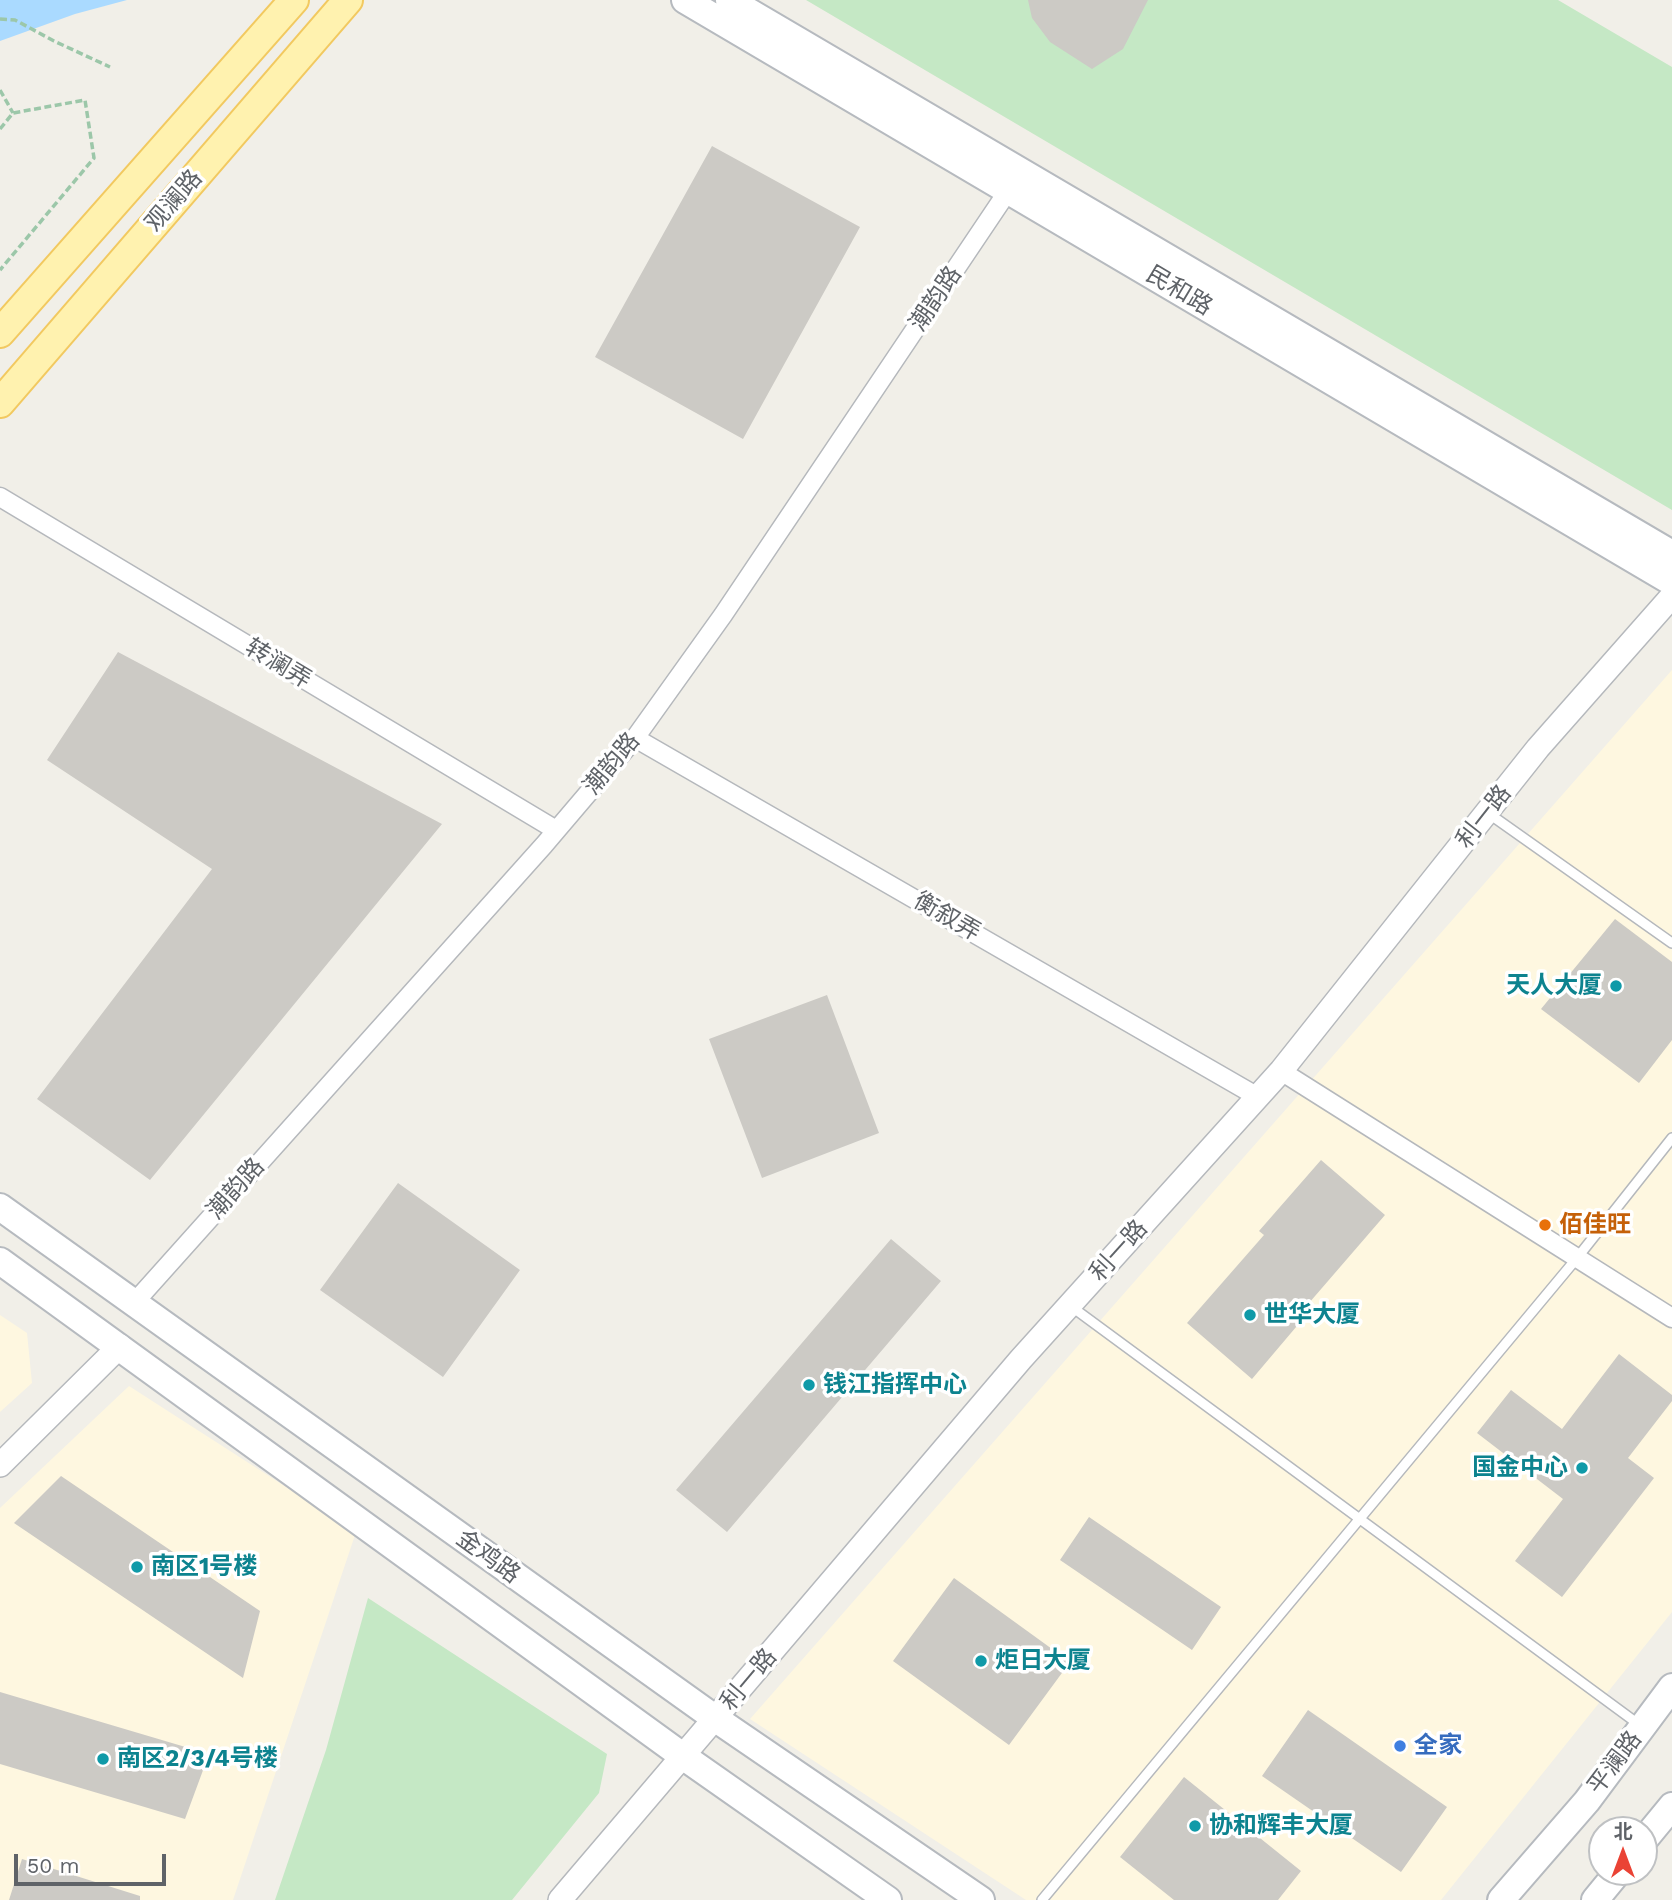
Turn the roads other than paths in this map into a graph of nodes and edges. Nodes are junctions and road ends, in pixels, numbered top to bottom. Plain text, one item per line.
1 (294, 0) edge
2 (348, 0) edge
3 (685, 0) edge
4 (729, 0) edge
5 (1014, 181) junction
6 (0, 333) edge
7 (0, 403) edge
8 (0, 496) edge
9 (1672, 554) edge
10 (1672, 582) edge
11 (1672, 596) edge
12 (635, 738) junction
13 (1488, 813) junction
14 (556, 831) junction
15 (1672, 943) edge
16 (1281, 1071) junction
17 (1258, 1097) junction
18 (1672, 1138) edge
19 (0, 1207) edge
20 (1577, 1258) junction
21 (0, 1261) edge
22 (134, 1303) junction
23 (1070, 1305) junction
24 (1672, 1318) edge
25 (120, 1346) junction
26 (0, 1465) edge
27 (1360, 1519) junction
28 (1672, 1687) edge
29 (716, 1719) junction
30 (1642, 1727) junction
31 (684, 1757) junction
32 (1672, 1805) edge
33 (1658, 1822) edge
34 (1606, 1886) edge
35 (560, 1900) edge
36 (888, 1900) edge
37 (981, 1900) edge
38 (1042, 1900) edge
39 (1501, 1900) edge
40 (1595, 1900) edge

1 - 6 main road, 观澜路
2 - 7 main road, 观澜路
3 - 5 main road, 民和路
4 - 5 main road, 民和路
5 - 9 main road, 民和路
5 - 10 main road, 民和路
5 - 12 street, 潮韵路
8 - 14 street, 转澜弄
11 - 13 street, 利一路
12 - 14 street, 潮韵路
12 - 17 street, 衡叙弄
13 - 15 lane
13 - 16 street, 利一路
14 - 22 street, 潮韵路
16 - 17 street, 利一路
16 - 20 street
17 - 23 street, 利一路
18 - 20 lane
19 - 22 main road, 金鸡路
20 - 24 street
20 - 27 lane
21 - 25 main road, 金鸡路
22 - 29 main road, 金鸡路
23 - 27 lane
23 - 29 street, 利一路
25 - 26 street
25 - 31 main road, 金鸡路
27 - 30 lane
27 - 38 lane
28 - 30 main road, 平澜路
29 - 31 street, 利一路
29 - 37 main road, 金鸡路
30 - 39 main road, 平澜路
31 - 35 street, 利一路
31 - 36 main road, 金鸡路
32 - 33 main road
34 - 40 main road

